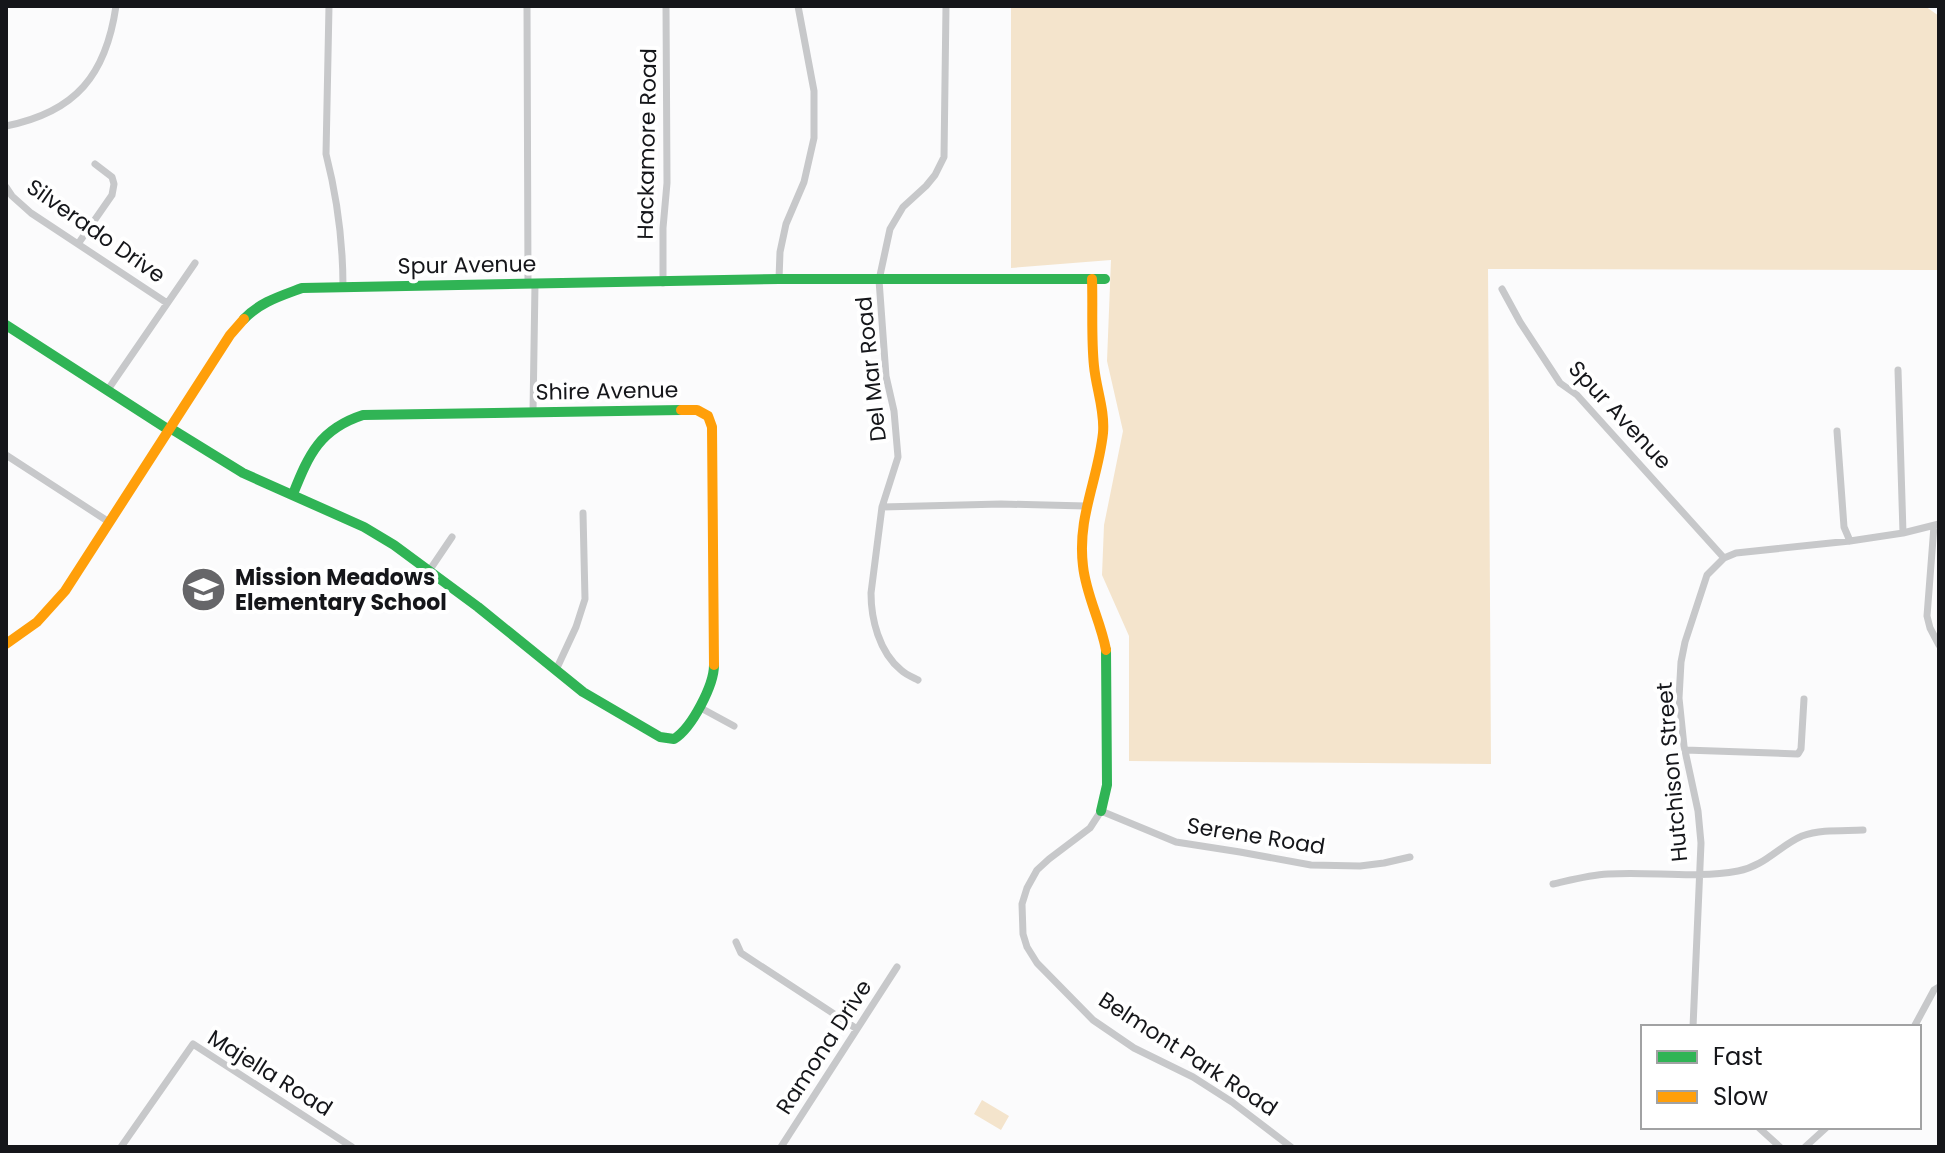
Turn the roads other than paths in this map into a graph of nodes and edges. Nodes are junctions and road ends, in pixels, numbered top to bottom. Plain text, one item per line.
1 (116, 6) edge
2 (329, 6) edge
3 (527, 6) edge
4 (666, 6) edge
5 (798, 6) edge
6 (946, 6) edge
7 (6, 126) edge
8 (95, 164) dead end
9 (6, 187) edge
10 (78, 244) junction
11 (195, 263) dead end
12 (779, 279) junction
13 (1092, 279) junction
14 (1105, 279) dead end
15 (879, 280) junction
16 (663, 283) junction
17 (531, 284) junction
18 (343, 287) junction
19 (1502, 289) dead end
20 (167, 303) junction
21 (6, 325) edge
22 (1898, 370) dead end
23 (107, 391) junction
24 (533, 412) junction
25 (169, 429) junction
26 (1837, 431) dead end
27 (6, 455) edge
28 (293, 494) junction
29 (1086, 506) junction
30 (882, 507) junction
31 (583, 513) dead end
32 (109, 522) junction
33 (1936, 525) edge
34 (1903, 533) junction
35 (452, 537) dead end
36 (1850, 541) junction
37 (1724, 558) junction
38 (429, 571) junction
39 (6, 644) edge
40 (1939, 645) edge
41 (556, 670) junction
42 (918, 680) dead end
43 (1804, 699) dead end
44 (699, 707) junction
45 (734, 726) dead end
46 (1685, 750) junction
47 (1101, 811) junction
48 (1863, 830) dead end
49 (1410, 857) dead end
50 (1699, 876) junction
51 (1553, 884) dead end
52 (736, 942) dead end
53 (897, 967) dead end
54 (1939, 987) edge
55 (1693, 1025) edge
56 (1915, 1025) edge
57 (857, 1029) junction
58 (1760, 1129) edge
59 (1825, 1129) edge
60 (121, 1147) edge
61 (352, 1147) edge
62 (781, 1147) edge
63 (1291, 1147) edge
64 (1780, 1147) edge
65 (1805, 1147) edge

1 - 7 street
2 - 18 street
3 - 17 street
4 - 16 street, Hackamore Road
5 - 12 street
6 - 15 street, Del Mar Road
8 - 10 street
9 - 10 street, Silverado Drive
10 - 20 street, Silverado Drive
11 - 20 street
12 - 15 street, Spur Avenue
12 - 16 street, Spur Avenue
13 - 14 street, Spur Avenue
13 - 15 street, Spur Avenue
13 - 29 street
15 - 30 street, Del Mar Road
16 - 17 street, Spur Avenue
17 - 18 street, Spur Avenue
17 - 24 street
18 - 25 street, Spur Avenue
19 - 37 street, Spur Avenue
20 - 23 street
21 - 23 street
22 - 34 street
23 - 25 street
24 - 28 street, Shire Avenue
24 - 44 street, Shire Avenue
25 - 28 street
25 - 32 street, Spur Avenue
26 - 36 street
27 - 32 street
28 - 38 street
29 - 30 street
29 - 47 street
30 - 42 street, Del Mar Road
31 - 41 street
32 - 39 street, Spur Avenue
33 - 34 street
33 - 40 street
34 - 36 street
35 - 38 street
36 - 37 street
37 - 46 street, Hutchison Street
38 - 41 street
41 - 44 street, Shire Avenue
43 - 46 street
44 - 45 street
46 - 50 street, Hutchison Street
47 - 49 street, Serene Road
47 - 63 street, Belmont Park Road
48 - 50 street
50 - 51 street, Hutchison Street
50 - 55 street, Hutchison Street
52 - 57 street
53 - 57 street, Ramona Drive
54 - 56 street
57 - 62 street, Ramona Drive
58 - 64 street
59 - 65 street
60 - 61 street, Majella Road

